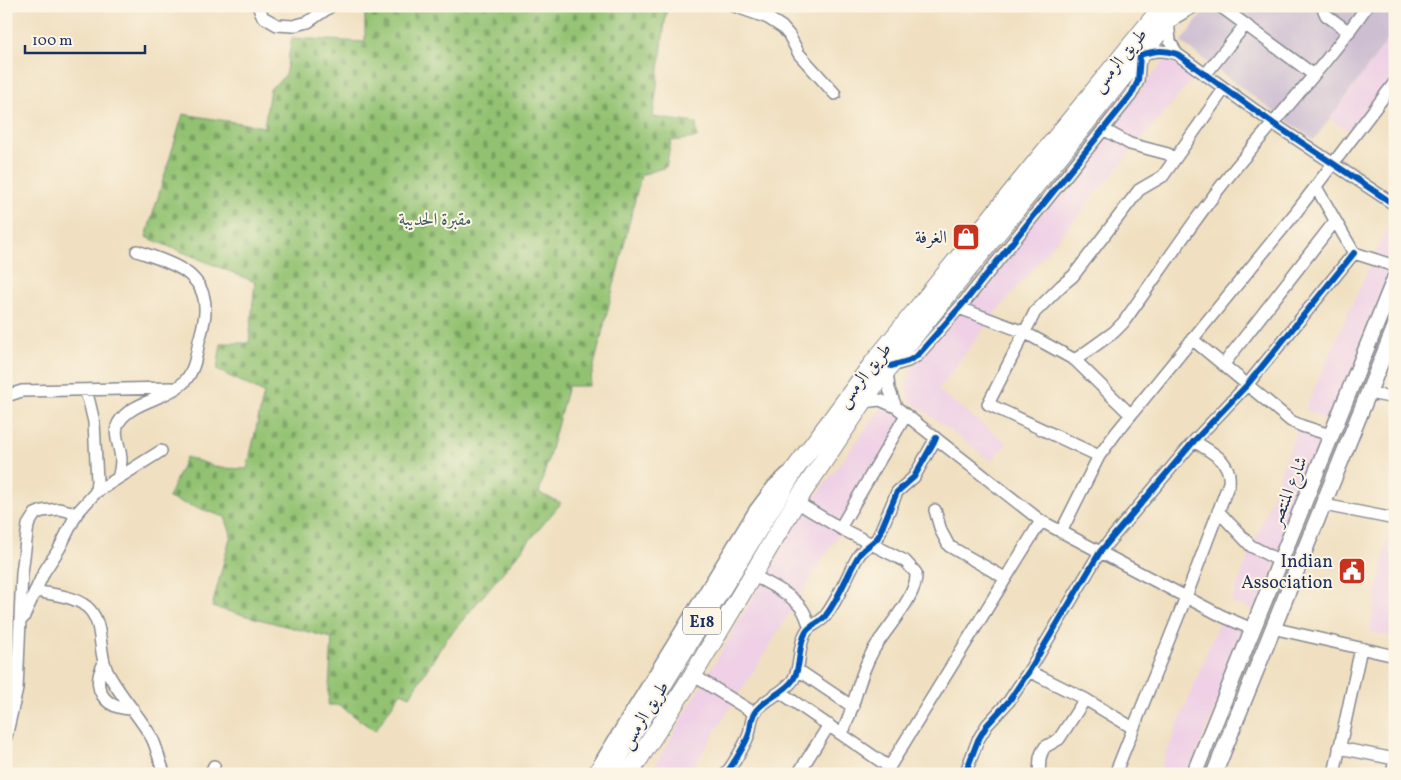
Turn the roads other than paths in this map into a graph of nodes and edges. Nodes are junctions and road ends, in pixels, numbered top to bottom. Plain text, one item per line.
1 (258, 6) edge
2 (331, 6) edge
3 (734, 6) edge
4 (1180, 6) edge
5 (1195, 6) edge
6 (1220, 6) edge
7 (1322, 6) edge
8 (1367, 6) edge
9 (767, 12) edge
10 (1165, 14) edge
11 (1245, 25) junction
12 (1349, 32) junction
13 (1177, 54) junction
14 (1140, 55) junction
15 (1205, 75) junction
16 (1314, 75) junction
17 (1395, 82) edge
18 (1224, 89) junction
19 (835, 94) dead end
20 (1274, 124) junction
21 (1103, 129) junction
22 (1174, 159) junction
23 (1333, 165) junction
24 (1316, 187) junction
25 (1395, 204) edge
26 (1335, 221) junction
27 (137, 251) dead end
28 (1354, 253) junction
29 (1395, 266) edge
30 (1395, 278) edge
31 (959, 308) junction
32 (1395, 327) edge
33 (1024, 332) junction
34 (1192, 339) junction
35 (1390, 349) edge
36 (1075, 360) junction
37 (1224, 365) junction
38 (889, 368) junction
39 (1247, 384) junction
40 (176, 388) junction
41 (85, 391) junction
42 (1369, 393) junction
43 (6, 396) edge
44 (1395, 398) edge
45 (863, 402) junction
46 (896, 407) junction
47 (906, 415) junction
48 (1131, 415) junction
49 (1330, 435) junction
50 (936, 438) junction
51 (1194, 441) junction
52 (161, 452) dead end
53 (1100, 456) junction
54 (795, 468) junction
55 (118, 478) junction
56 (96, 492) junction
57 (796, 502) junction
58 (1324, 505) junction
59 (935, 510) dead end
60 (1218, 511) junction
61 (77, 513) junction
62 (1395, 519) edge
63 (1041, 521) junction
64 (840, 528) junction
65 (1060, 532) junction
66 (871, 544) junction
67 (1100, 552) junction
68 (1280, 561) junction
69 (752, 575) junction
70 (1005, 578) junction
71 (36, 591) junction
72 (1186, 598) junction
73 (21, 622) junction
74 (810, 627) junction
75 (1272, 628) junction
76 (1252, 629) junction
77 (1361, 648) junction
78 (1395, 656) edge
79 (104, 663) junction
80 (798, 670) junction
81 (1029, 671) junction
82 (693, 675) junction
83 (780, 692) junction
84 (1085, 699) junction
85 (853, 707) junction
86 (133, 709) junction
87 (754, 713) junction
88 (829, 725) junction
89 (1133, 728) junction
90 (842, 734) junction
91 (6, 737) edge
92 (1339, 748) junction
93 (1395, 759) edge
94 (887, 770) edge
95 (729, 772) edge
96 (165, 774) edge
97 (593, 774) edge
98 (608, 774) edge
99 (628, 774) edge
100 (798, 774) edge
101 (965, 774) edge
102 (1039, 774) edge
103 (1115, 774) edge
104 (1194, 774) edge
105 (1214, 774) edge
106 (1334, 774) edge
107 (1392, 774) edge

1 - 2 street
3 - 9 street
4 - 10 highway, طريق الرمس / E18
5 - 10 street
6 - 11 street
7 - 12 street
8 - 12 street
9 - 19 street
10 - 13 street
10 - 14 highway, طريق الرمس / E18
10 - 54 highway, طريق الرمس / E18
11 - 15 street
11 - 16 street
12 - 16 street
13 - 14 street
13 - 15 street
14 - 21 street
14 - 38 highway, طريق الرمس / E18
15 - 18 street
16 - 20 street
17 - 23 street
18 - 20 street
18 - 22 street
20 - 23 street
20 - 36 street
21 - 22 street
21 - 31 street
22 - 33 street
23 - 24 street
23 - 25 street
24 - 26 street
24 - 34 street
26 - 28 street
26 - 37 street
27 - 40 street
28 - 29 street
28 - 39 street
30 - 49 main road, شارع المنتصر
31 - 33 street
31 - 38 street
32 - 35 main road
33 - 36 street
33 - 53 street
34 - 37 street
34 - 48 street
35 - 42 main road
36 - 48 street
37 - 39 street
38 - 45 highway, طريق الرمس / E18
38 - 46 street
39 - 49 street
39 - 51 street
40 - 41 street
40 - 55 street
41 - 43 street
41 - 56 street
42 - 44 street
42 - 58 main road
45 - 46 street
45 - 57 highway, طريق الرمس / E18
46 - 47 street
47 - 50 street
47 - 64 street
48 - 53 street
49 - 68 main road, شارع المنتصر
50 - 63 street
50 - 66 street
51 - 60 street
51 - 67 street
52 - 55 street
53 - 65 street
54 - 97 street
54 - 98 highway, طريق الرمس / E18
55 - 56 street
56 - 61 street
57 - 64 street
57 - 69 highway, طريق الرمس / E18
58 - 62 street
58 - 75 main road
59 - 70 street
60 - 68 street
60 - 72 street
61 - 71 street
61 - 73 street
63 - 65 street
63 - 70 street
64 - 66 street
65 - 67 street
66 - 74 street
66 - 85 street
67 - 72 street
67 - 81 street
68 - 76 main road, شارع المنتصر
69 - 74 street
69 - 82 highway, طريق الرمس / E18
70 - 94 street
71 - 73 street
71 - 79 street
72 - 76 street
72 - 89 street
73 - 91 street
74 - 80 street
75 - 77 street
75 - 105 main road
76 - 104 main road, شارع المنتصر
77 - 78 street
77 - 92 street
79 - 86 street
79 - 86 street
80 - 83 street
80 - 85 street
81 - 84 street
81 - 101 street
82 - 87 street
82 - 99 highway, طريق الرمس / E18
83 - 87 street
83 - 88 street
84 - 89 street
84 - 102 street
85 - 90 street
86 - 96 street
87 - 95 street
88 - 90 street
88 - 100 street
89 - 103 street
90 - 94 street
92 - 93 street
92 - 106 street
93 - 107 street

